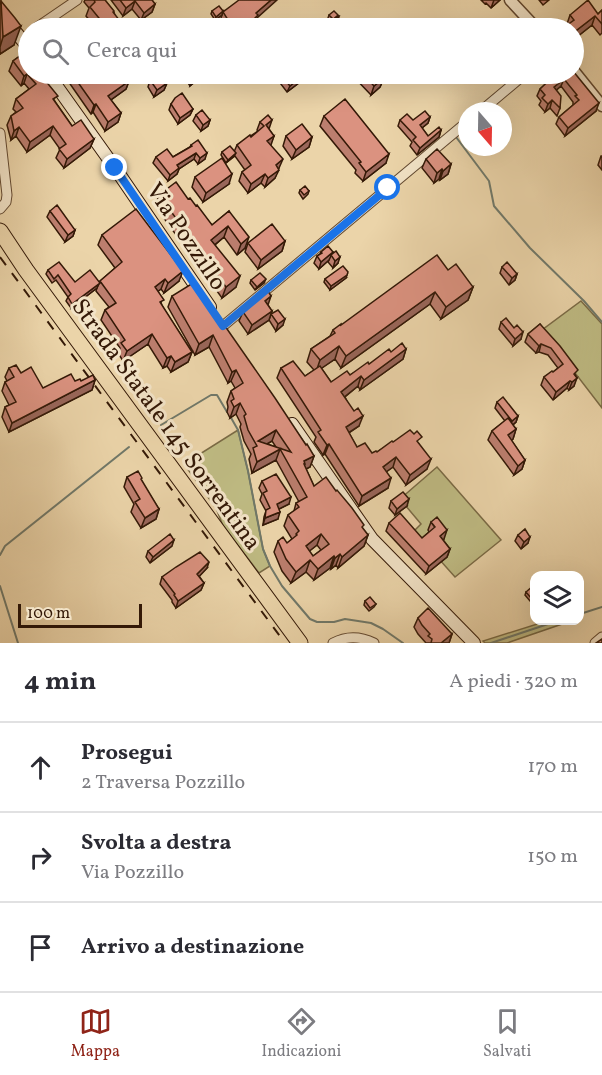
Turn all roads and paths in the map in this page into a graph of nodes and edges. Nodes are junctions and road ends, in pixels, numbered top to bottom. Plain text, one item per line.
1 (77, 0) edge
2 (510, 0) edge
3 (0, 13) edge
4 (51, 18) edge
5 (527, 18) edge
6 (18, 31) edge
7 (55, 84) edge
8 (513, 84) edge
9 (584, 84) edge
10 (492, 102) edge
11 (602, 105) edge
12 (458, 130) edge
13 (0, 133) edge
14 (1, 208) edge
15 (2, 235) edge
16 (226, 331) joint
17 (284, 413) edge
18 (602, 637) edge
19 (300, 643) edge
20 (333, 643) edge
21 (374, 643) edge
22 (474, 643) edge
23 (595, 643) edge

1 - 4 street
2 - 5 street
3 - 6 main road
7 - 16 main road, Via Pozzillo
8 - 10 street
9 - 11 street
12 - 16 street
13 - 14 street
15 - 19 highway, Strada Statale 145 Sorrentina
17 - 22 main road
18 - 23 street
20 - 21 street

